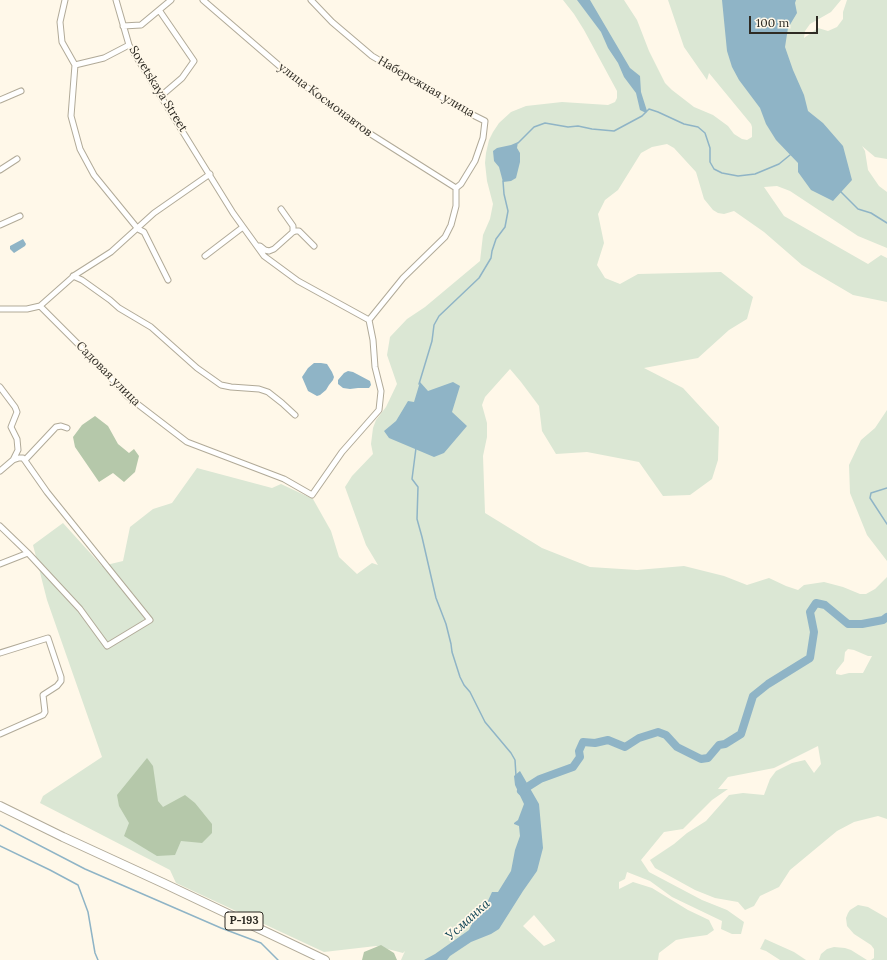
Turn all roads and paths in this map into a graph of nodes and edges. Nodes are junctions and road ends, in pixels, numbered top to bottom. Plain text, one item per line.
1 (65, 0) edge
2 (116, 0) edge
3 (171, 0) edge
4 (203, 0) edge
5 (311, 0) edge
6 (159, 10) junction
7 (123, 26) junction
8 (129, 45) junction
9 (76, 65) junction
10 (21, 91) dead end
11 (161, 96) junction
12 (0, 100) edge
13 (18, 159) dead end
14 (0, 170) edge
15 (210, 174) junction
16 (456, 188) junction
17 (281, 210) dead end
18 (20, 216) dead end
19 (0, 225) edge
20 (243, 227) junction
21 (138, 229) junction
22 (293, 232) junction
23 (257, 246) junction
24 (314, 246) dead end
25 (205, 256) dead end
26 (73, 276) junction
27 (168, 280) dead end
28 (40, 306) junction
29 (0, 309) edge
30 (369, 320) junction
31 (0, 387) edge
32 (295, 415) dead end
33 (68, 428) dead end
34 (13, 460) junction
35 (25, 460) junction
36 (0, 471) edge
37 (0, 526) edge
38 (28, 553) junction
39 (0, 564) edge
40 (0, 653) edge
41 (0, 734) edge
42 (0, 806) edge
43 (325, 960) edge

1 - 9 street
2 - 7 street, Sovetskaya Street
3 - 6 street
4 - 16 street, улица Космонавтов
5 - 16 street, Набережная улица
6 - 7 street
6 - 11 street
7 - 8 street, Sovetskaya Street
8 - 9 street
8 - 11 street, Sovetskaya Street
9 - 21 street
10 - 12 street
11 - 15 street, Sovetskaya Street
13 - 14 street
15 - 20 street, Sovetskaya Street
15 - 21 street
16 - 30 street
17 - 22 street
18 - 19 street
20 - 23 street, Sovetskaya Street
20 - 25 street
21 - 26 street
21 - 27 street
22 - 23 street
22 - 24 street
23 - 30 street, Sovetskaya Street
26 - 28 street
26 - 32 street
28 - 29 street
28 - 30 street, Садовая улица
31 - 34 street
33 - 35 street
34 - 35 street
34 - 36 street
35 - 38 street
37 - 38 street
38 - 39 street
40 - 41 street
42 - 43 highway, Р-193

